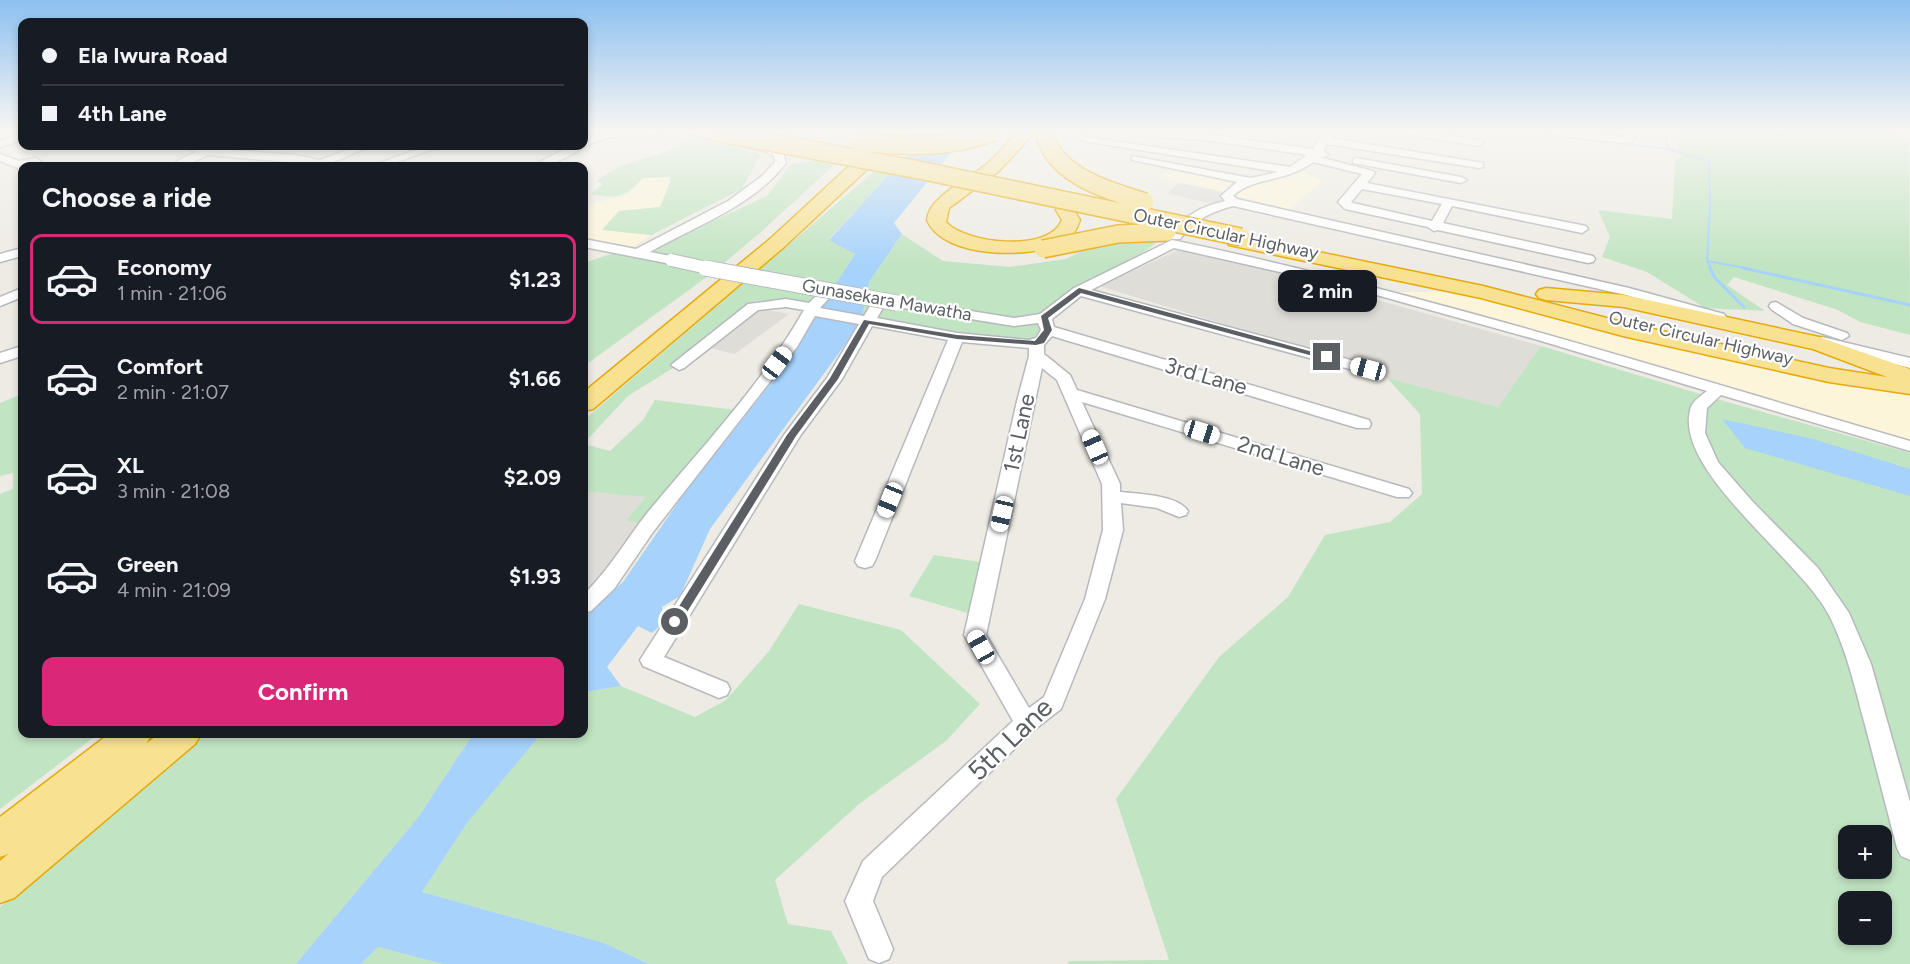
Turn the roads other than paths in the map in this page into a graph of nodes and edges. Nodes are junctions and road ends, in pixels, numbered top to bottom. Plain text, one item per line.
1 (769, 177) edge
2 (832, 177) edge
3 (849, 177) edge
4 (950, 177) edge
5 (954, 177) edge
6 (969, 177) edge
7 (980, 177) edge
8 (1081, 177) edge
9 (1230, 177) edge
10 (1271, 177) edge
11 (1366, 177) edge
12 (1449, 177) edge
13 (1461, 180) dead end
14 (1249, 181) junction
15 (972, 182) edge
16 (972, 182) edge
17 (972, 182) edge
18 (1360, 185) junction
19 (1233, 202) junction
20 (1443, 214) junction
21 (1582, 229) dead end
22 (1242, 234) junction
23 (1567, 234) dead end
24 (588, 244) edge
25 (1172, 244) junction
26 (1578, 245) dead end
27 (18, 253) edge
28 (636, 254) junction
29 (0, 258) edge
30 (1588, 259) dead end
31 (1079, 291) junction
32 (18, 293) edge
33 (1545, 298) junction
34 (1570, 301) junction
35 (0, 302) edge
36 (817, 305) junction
37 (1776, 306) dead end
38 (867, 316) junction
39 (957, 337) junction
40 (1041, 337) junction
41 (18, 352) edge
42 (1910, 353) edge
43 (0, 358) edge
44 (679, 364) dead end
45 (1872, 365) junction
46 (1368, 369) dead end
47 (588, 379) edge
48 (1909, 379) edge
49 (1717, 390) junction
50 (1070, 393) junction
51 (588, 401) edge
52 (1363, 424) dead end
53 (1910, 446) edge
54 (1403, 493) dead end
55 (1111, 496) junction
56 (1179, 511) dead end
57 (866, 561) dead end
58 (588, 602) edge
59 (719, 689) dead end
60 (1026, 723) junction
61 (129, 738) edge
62 (178, 738) edge
63 (0, 840) edge
64 (1910, 849) edge
65 (0, 885) edge
66 (879, 949) dead end

1 - 28 street
2 - 47 highway
3 - 51 highway
4 - 17 highway, bridge
5 - 22 highway, Outer Circular Highway, bridge
6 - 22 highway, bridge
7 - 22 highway, Outer Circular Highway
8 - 22 highway, bridge
9 - 14 street
10 - 14 street
11 - 18 street
12 - 13 street
14 - 19 street
15 - 16 highway, bridge
18 - 20 street
18 - 20 street
19 - 25 street
19 - 48 street
20 - 21 street
20 - 23 street
20 - 26 street
20 - 30 street
22 - 33 highway
22 - 48 highway
24 - 28 street, Gunasekara Mawatha
25 - 31 street
25 - 49 street
27 - 29 street
28 - 40 street, Gunasekara Mawatha, bridge
31 - 40 street
31 - 46 street
32 - 35 street
33 - 34 highway, Outer Circular Highway
33 - 45 highway
33 - 48 highway
34 - 45 highway
34 - 48 highway, Outer Circular Highway
36 - 38 street
36 - 44 street
36 - 58 street
37 - 42 street
38 - 39 street
38 - 59 street
39 - 40 street
39 - 57 street
40 - 50 street
40 - 52 street, 3rd Lane
40 - 60 street, 1st Lane
41 - 43 street
45 - 48 highway
49 - 53 street
49 - 64 street
50 - 54 street, 2nd Lane
50 - 55 street, 5th Lane
55 - 56 street
55 - 60 street, 5th Lane
60 - 66 street, 5th Lane
61 - 63 highway
62 - 65 highway

